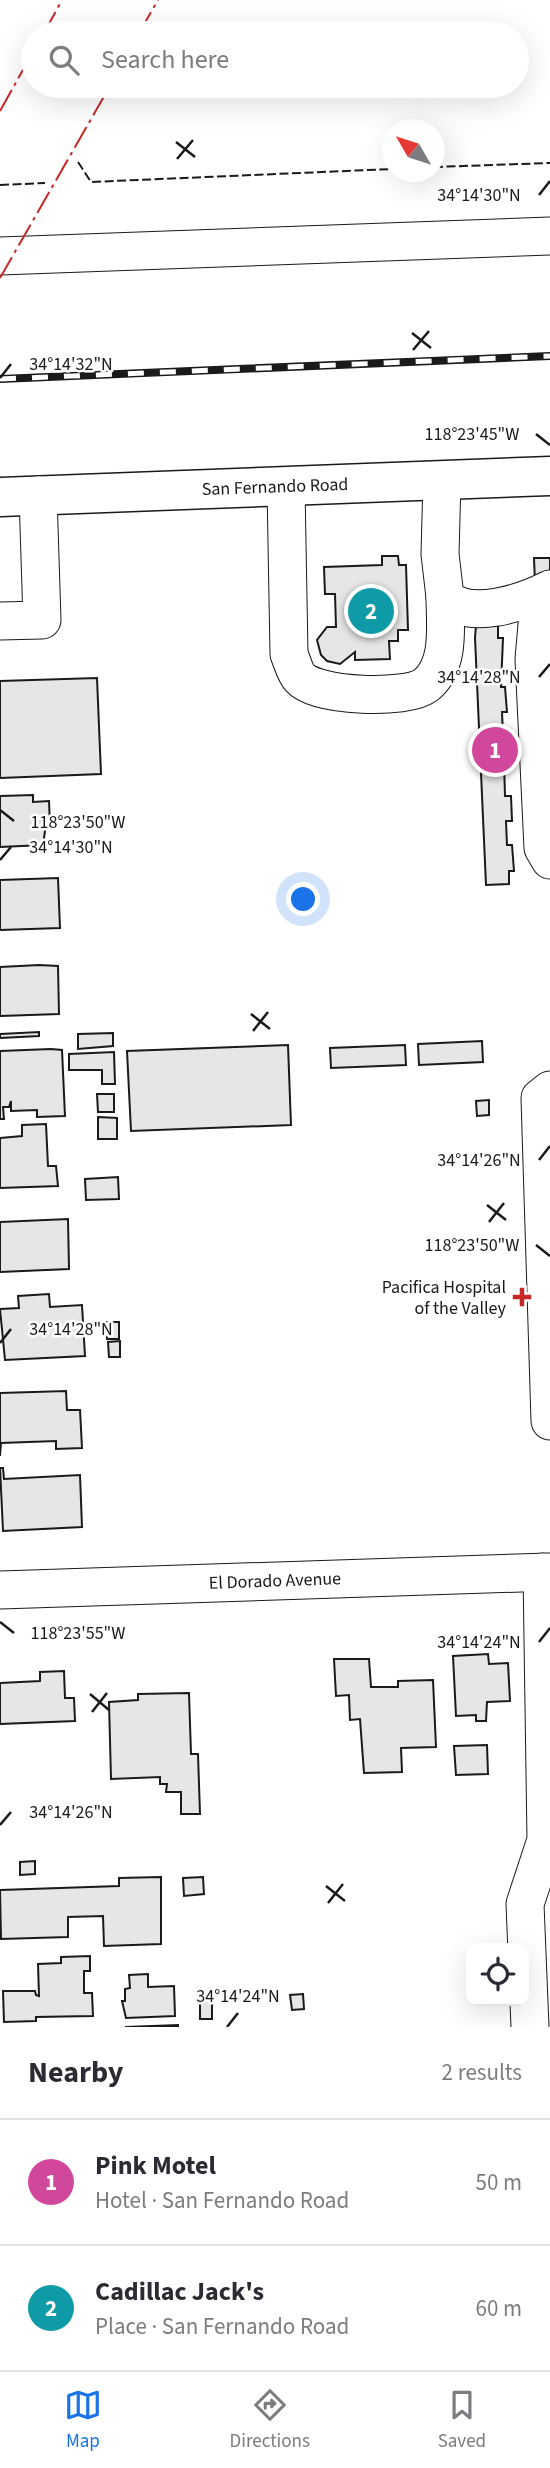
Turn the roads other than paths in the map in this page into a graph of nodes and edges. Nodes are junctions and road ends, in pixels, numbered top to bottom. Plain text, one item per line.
1 (550, 236) edge
2 (0, 256) edge
3 (550, 476) edge
4 (442, 481) junction
5 (286, 487) junction
6 (38, 495) junction
7 (0, 497) edge
8 (550, 589) edge
9 (445, 597) junction
10 (550, 599) edge
11 (0, 621) edge
12 (550, 860) edge
13 (550, 1090) edge
14 (550, 1421) edge
15 (546, 1572) edge
16 (0, 1590) edge
17 (530, 2027) edge

1 - 2 street
3 - 4 main road, San Fernando Road
4 - 5 main road, San Fernando Road
4 - 9 street
5 - 6 main road, San Fernando Road
5 - 9 street
6 - 7 main road, San Fernando Road
6 - 11 street
8 - 9 street
10 - 12 street
13 - 14 street
15 - 16 street, El Dorado Avenue
15 - 17 street

